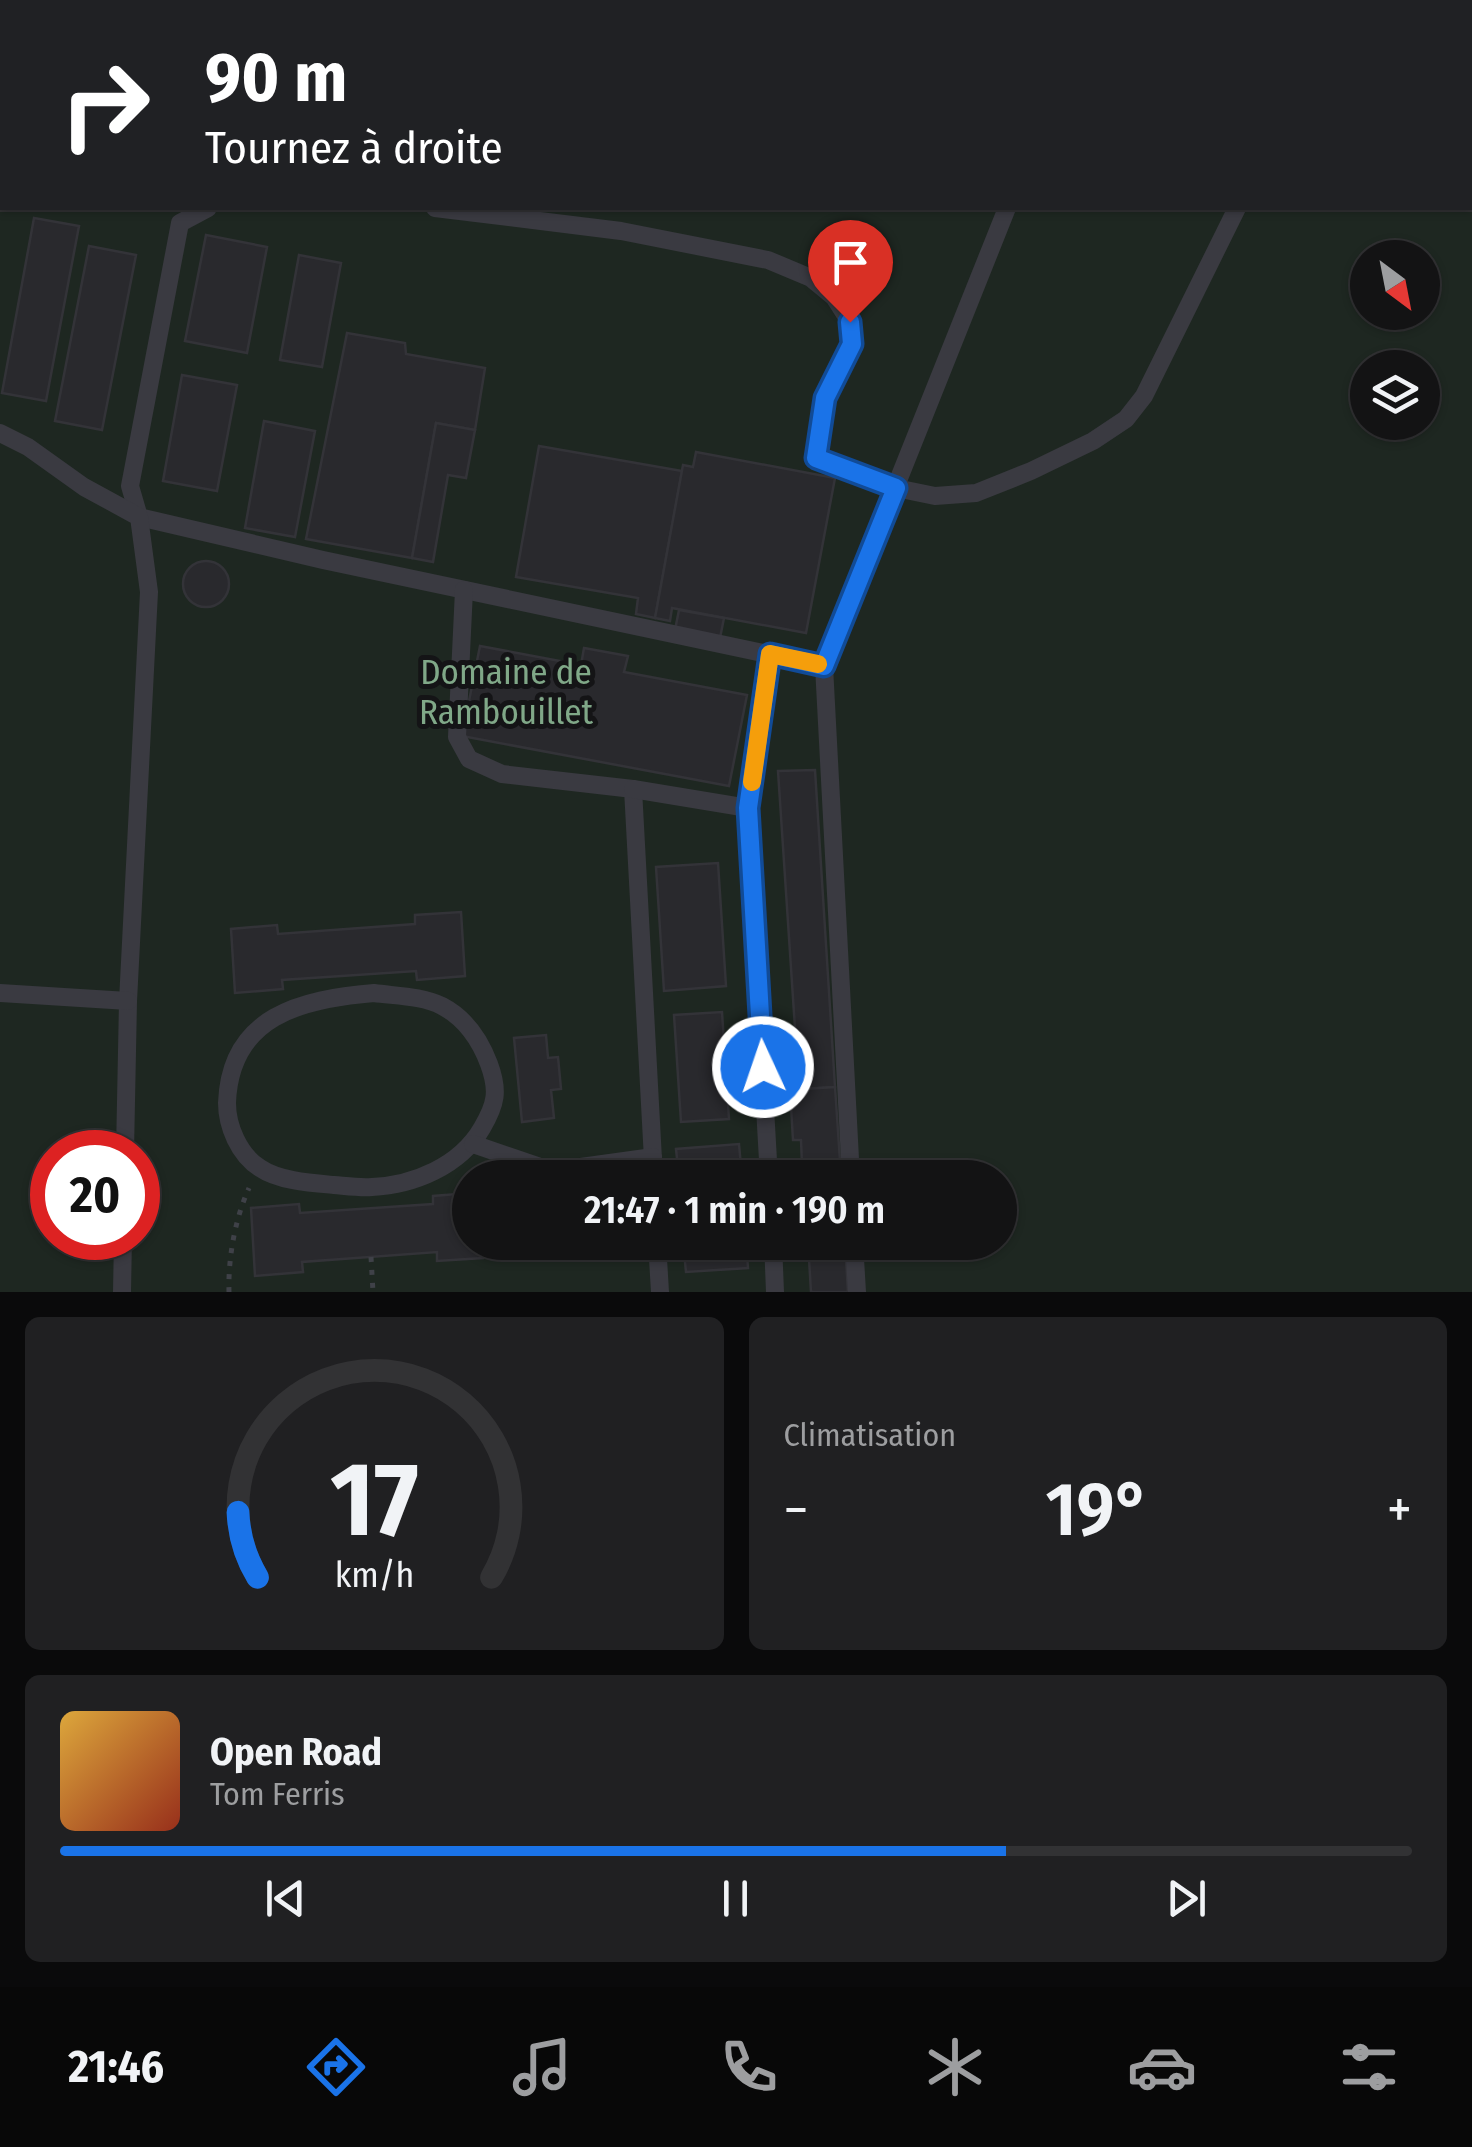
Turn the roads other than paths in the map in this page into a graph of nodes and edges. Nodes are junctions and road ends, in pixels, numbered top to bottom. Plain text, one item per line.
1 (204, 210) edge
2 (450, 210) edge
3 (1006, 210) edge
4 (1237, 210) edge
5 (0, 434) edge
6 (896, 488) junction
7 (139, 517) junction
8 (464, 590) junction
9 (770, 654) junction
10 (824, 666) junction
11 (633, 789) junction
12 (748, 808) junction
13 (0, 993) edge
14 (128, 1001) junction
15 (125, 1130) edge
16 (473, 1144) junction
17 (652, 1157) junction
18 (652, 1160) edge
19 (768, 1160) edge
20 (850, 1160) edge
21 (123, 1260) edge
22 (658, 1260) edge
23 (774, 1260) edge
24 (855, 1260) edge
25 (122, 1292) edge
26 (660, 1292) edge
27 (776, 1292) edge
28 (856, 1292) edge

1 - 7 lane
2 - 6 lane
3 - 6 lane
4 - 6 lane
5 - 7 lane
6 - 10 lane
7 - 8 lane
7 - 14 lane
8 - 9 lane
8 - 11 lane
9 - 10 lane
9 - 12 lane
10 - 20 lane
11 - 12 lane
11 - 17 lane
12 - 19 lane
13 - 14 lane
14 - 15 lane
16 - 16 lane
16 - 17 lane
17 - 18 lane
21 - 25 lane
22 - 26 lane
23 - 27 lane
24 - 28 lane

